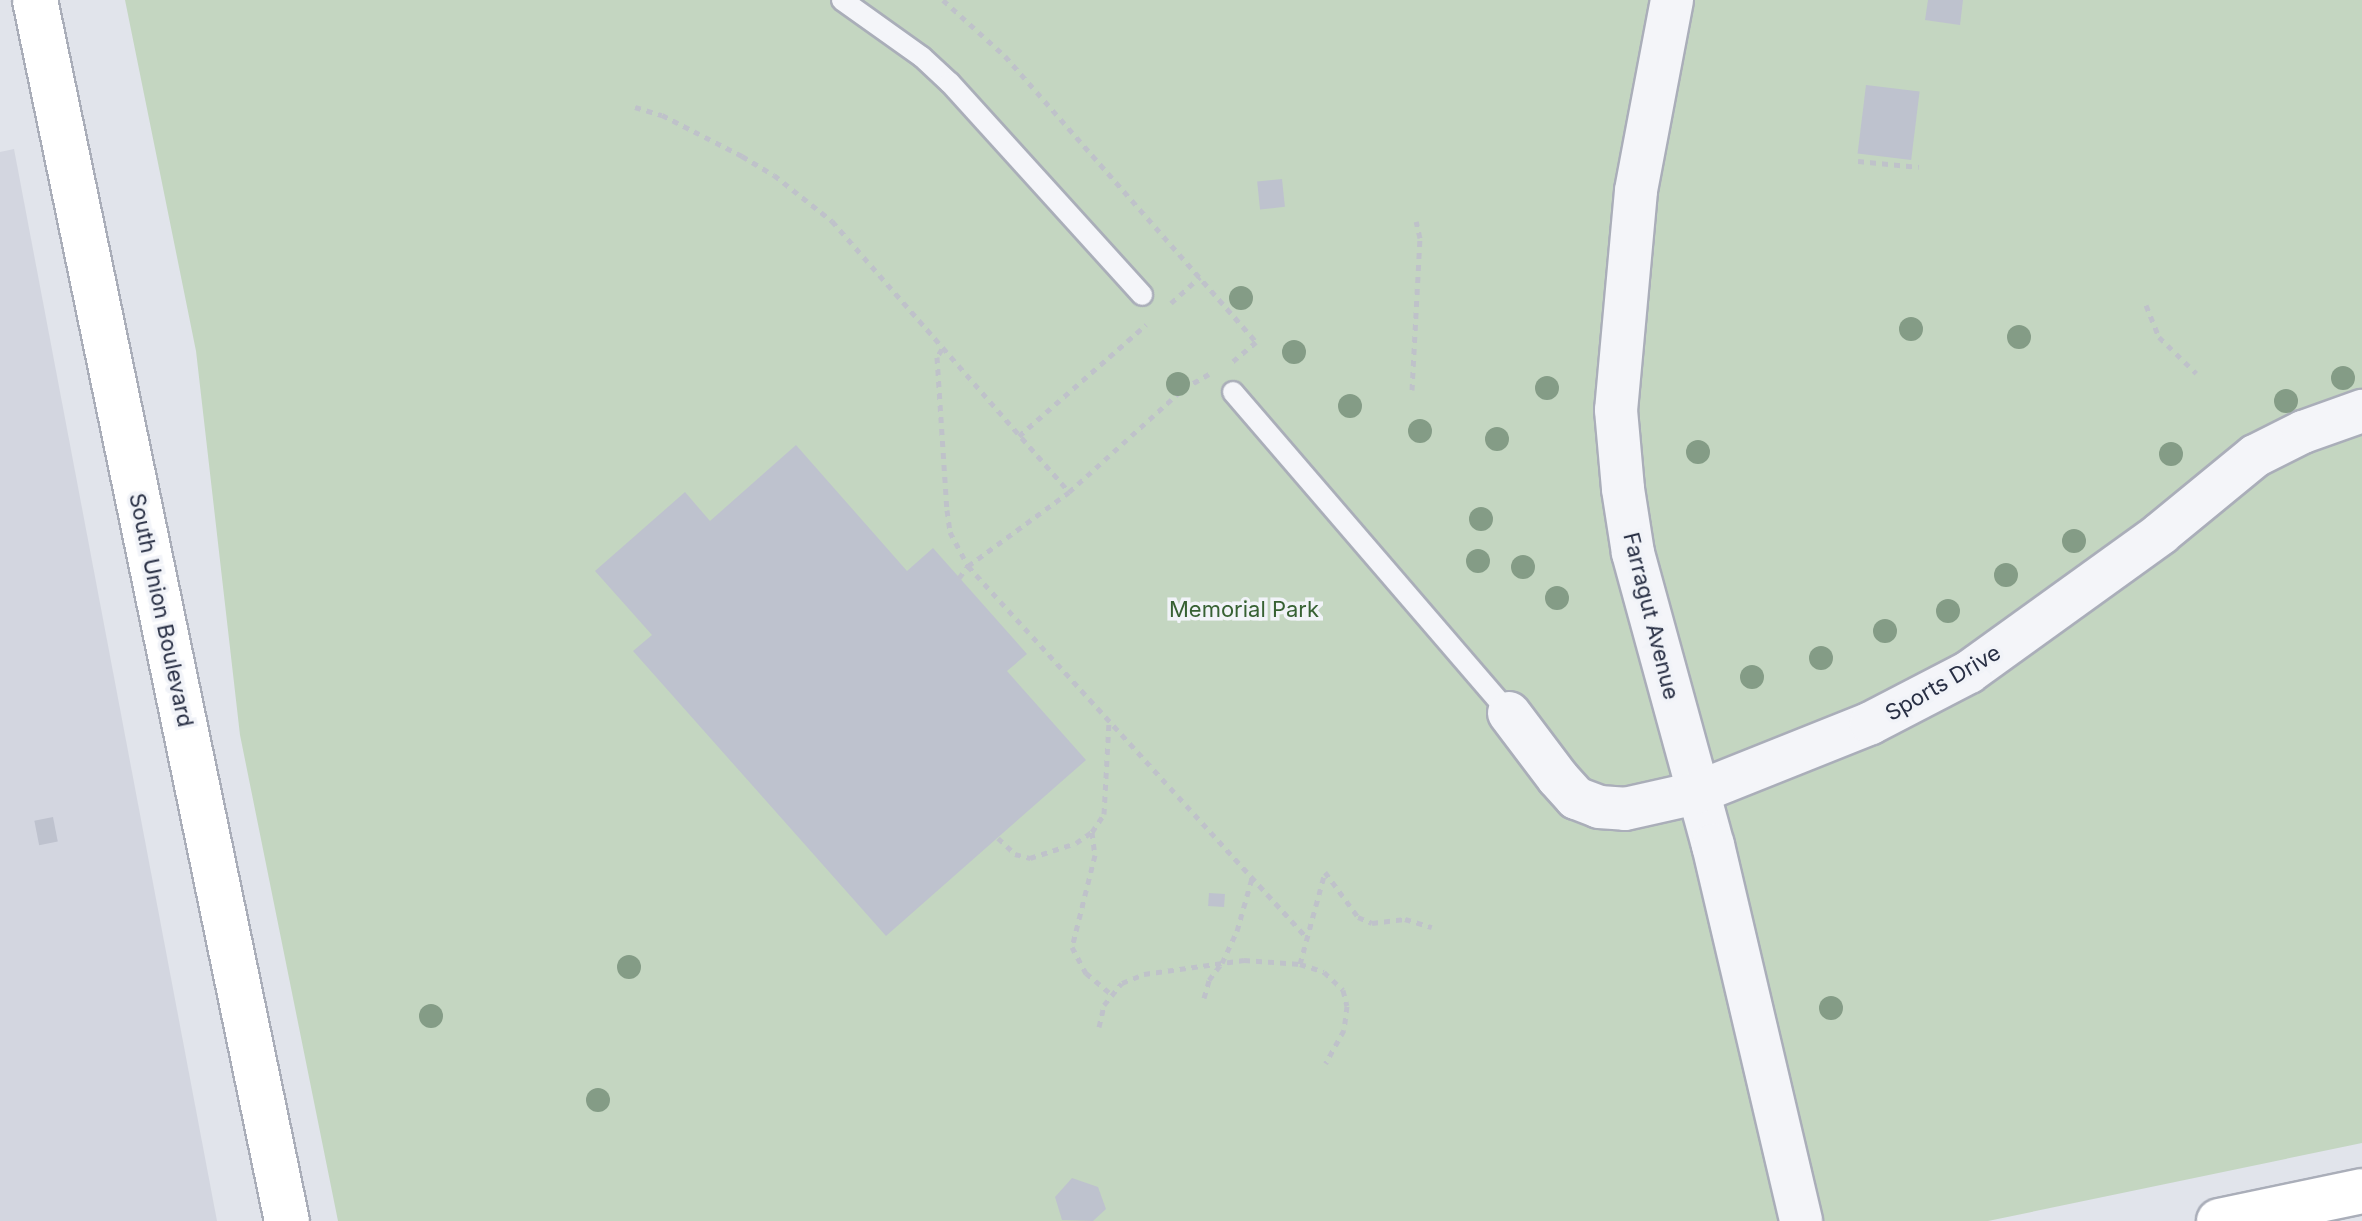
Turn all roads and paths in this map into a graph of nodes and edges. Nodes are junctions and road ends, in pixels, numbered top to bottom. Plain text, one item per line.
1 (35, 0) edge
2 (842, 0) edge
3 (1672, 0) edge
4 (635, 107) dead end
5 (1858, 161) dead end
6 (1919, 167) dead end
7 (1416, 221) dead end
8 (1200, 277) dead end
9 (1142, 295) dead end
10 (2146, 305) dead end
11 (1160, 313) dead end
12 (1148, 323) dead end
13 (942, 349) junction
14 (2196, 373) dead end
15 (1412, 390) dead end
16 (1233, 392) dead end
17 (2362, 411) edge
18 (1019, 436) junction
19 (1069, 492) dead end
20 (1509, 713) joint
21 (1109, 720) junction
22 (1696, 793) junction
23 (1092, 832) junction
24 (998, 838) dead end
25 (1252, 878) junction
26 (1432, 927) dead end
27 (1308, 939) junction
28 (1222, 963) junction
29 (1300, 964) junction
30 (1112, 995) junction
31 (1204, 998) dead end
32 (1099, 1027) dead end
33 (1326, 1063) dead end
34 (2362, 1191) edge
35 (287, 1221) edge
36 (1801, 1221) edge
37 (2219, 1221) edge

1 - 35 main road, South Union Boulevard
2 - 9 lane
3 - 22 street, Farragut Avenue
4 - 13 path
5 - 6 path
7 - 15 path
8 - 11 path
10 - 14 path
12 - 18 path
13 - 18 path
13 - 21 path
16 - 20 lane
17 - 22 street, Sports Drive
18 - 19 path
20 - 22 street, Sports Drive
21 - 23 path
21 - 25 path
22 - 36 street, Farragut Avenue
23 - 24 path
23 - 30 path
25 - 27 path
25 - 28 path
26 - 27 path
27 - 29 path
28 - 29 path
28 - 30 path
28 - 31 path
29 - 33 path
30 - 32 path
34 - 37 main road

